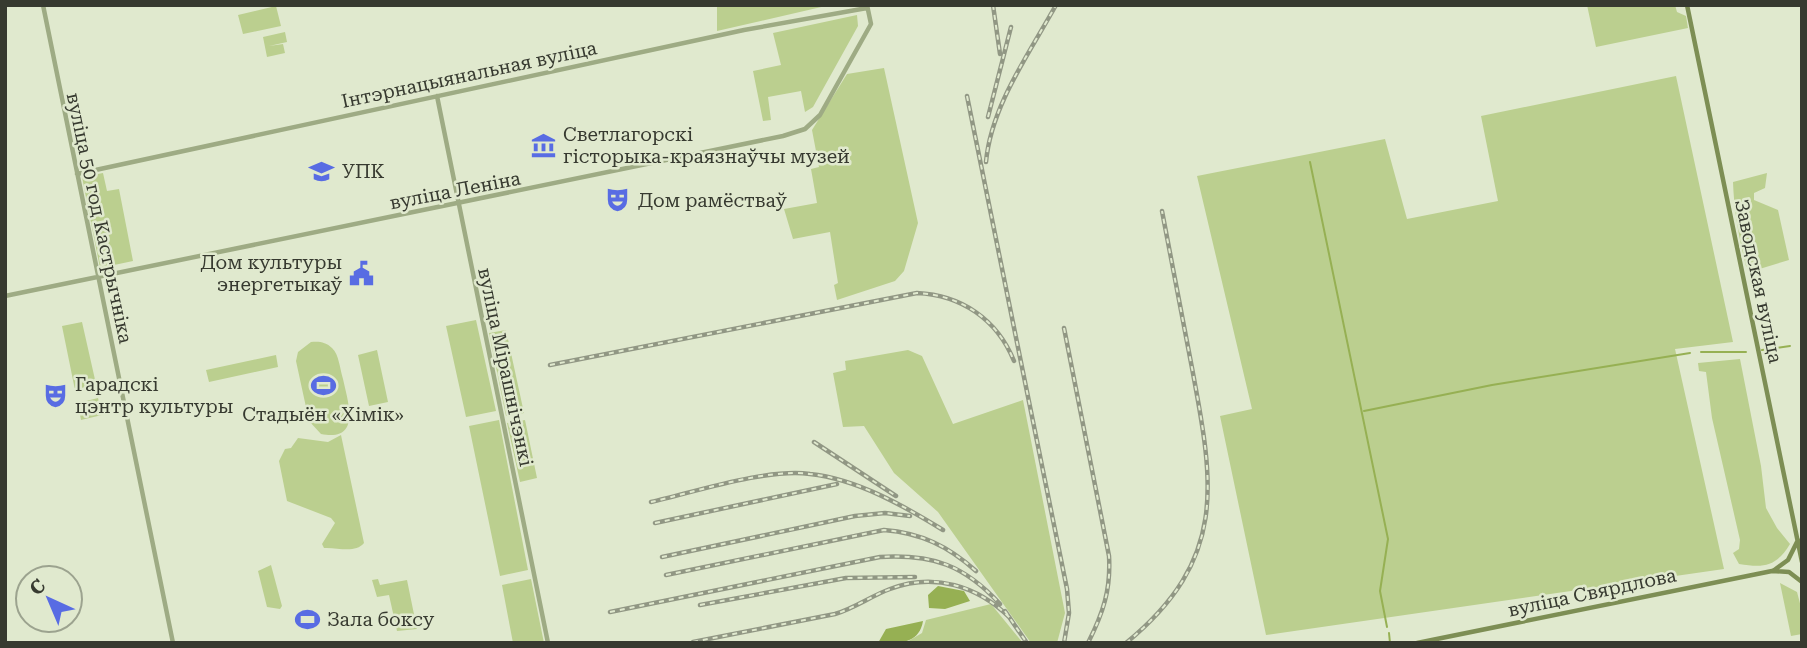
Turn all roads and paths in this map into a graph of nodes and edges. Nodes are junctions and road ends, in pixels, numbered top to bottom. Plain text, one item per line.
1 (43, 5) edge
2 (1687, 5) edge
3 (867, 7) edge
4 (437, 96) junction
5 (77, 174) junction
6 (459, 203) junction
7 (98, 277) junction
8 (5, 296) edge
9 (1798, 540) junction
10 (1802, 562) edge
11 (1772, 571) junction
12 (1802, 582) edge
13 (173, 643) edge
14 (548, 643) edge
15 (1417, 643) edge

1 - 5 street, вуліца 50 год Кастрычніка
2 - 9 main road, Заводская вуліца
3 - 4 street, Інтэрнацыянальная вуліца
3 - 6 street, вуліца Леніна
4 - 5 street, Інтэрнацыянальная вуліца
4 - 6 street, вуліца Мірашнічэнкі
5 - 7 street, вуліца 50 год Кастрычніка
6 - 7 street, вуліца Леніна
6 - 14 street, вуліца Мірашнічэнкі
7 - 8 street, вуліца Леніна
7 - 13 street, вуліца 50 год Кастрычніка
9 - 10 main road, Заводская вуліца
9 - 11 main road
11 - 12 main road
11 - 15 main road, вуліца Свярдлова

